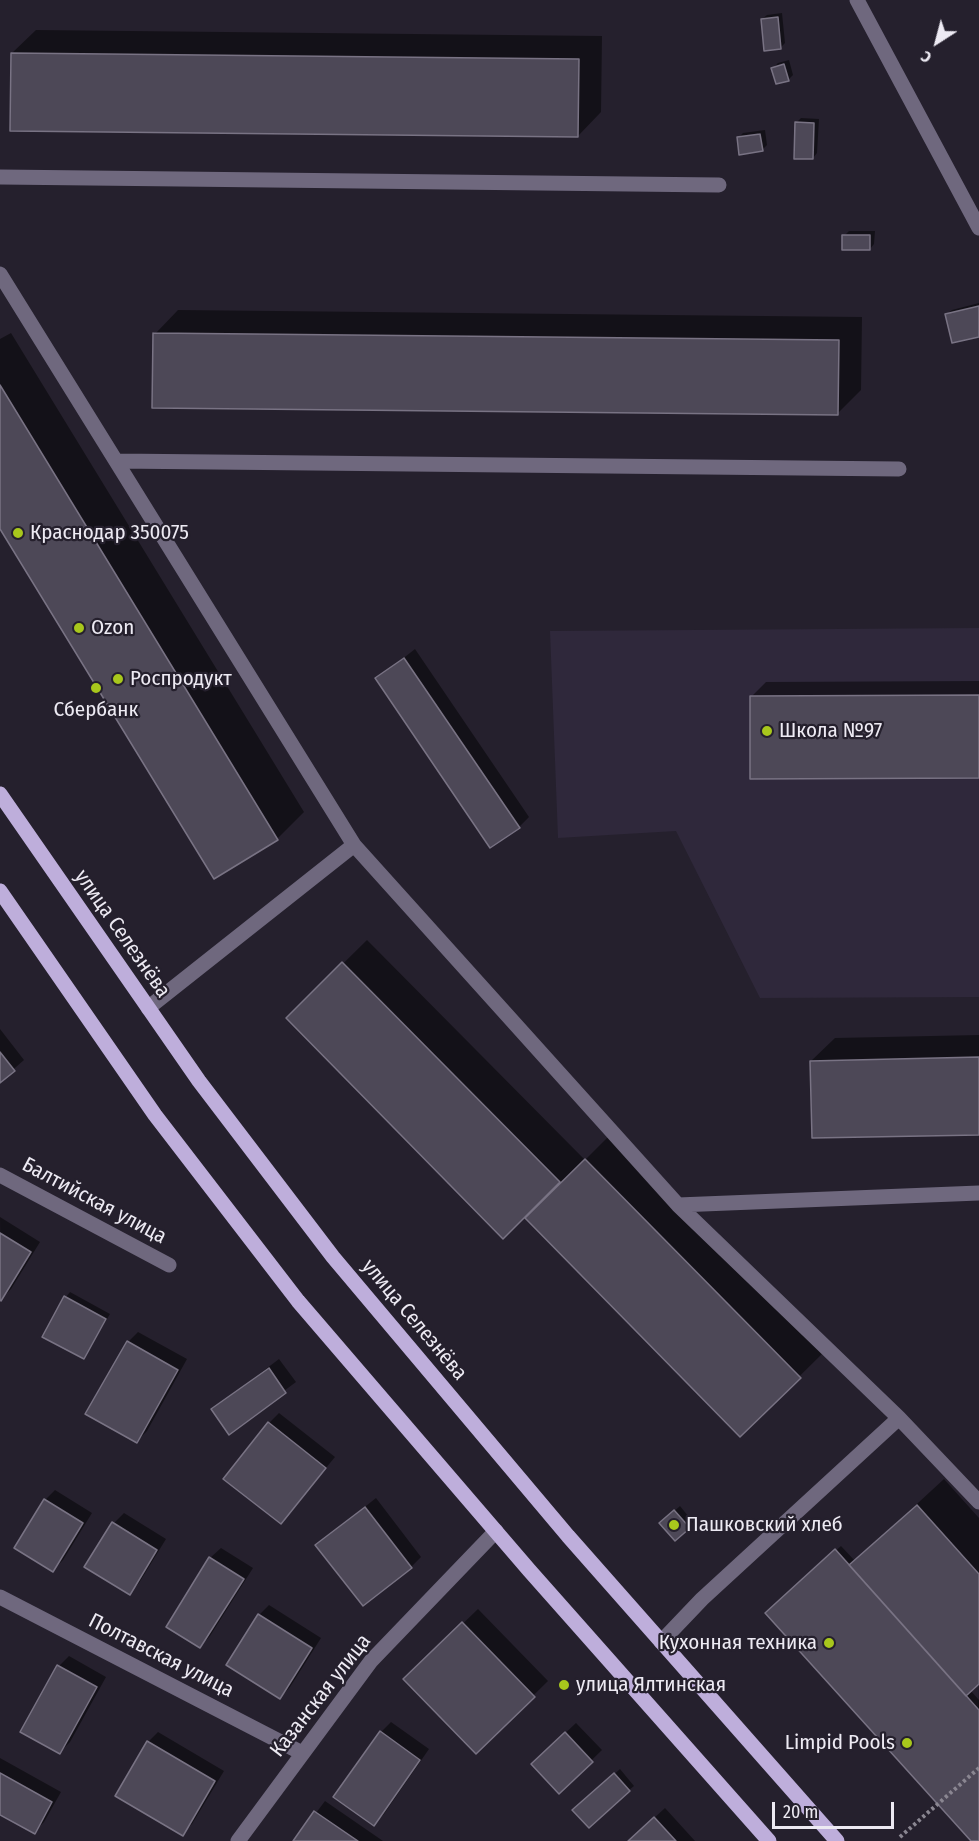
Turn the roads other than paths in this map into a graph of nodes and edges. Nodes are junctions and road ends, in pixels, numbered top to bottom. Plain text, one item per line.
1 (857, 0) edge
2 (0, 177) edge
3 (719, 185) dead end
4 (979, 228) edge
5 (0, 274) edge
6 (116, 461) junction
7 (899, 469) dead end
8 (0, 794) edge
9 (354, 845) junction
10 (0, 891) edge
11 (148, 1008) junction
12 (0, 1175) edge
13 (979, 1193) edge
14 (678, 1205) junction
15 (169, 1265) dead end
16 (899, 1418) junction
17 (979, 1502) edge
18 (496, 1532) junction
19 (0, 1597) edge
20 (661, 1642) junction
21 (302, 1753) junction
22 (238, 1841) edge
23 (769, 1841) edge
24 (837, 1841) edge

1 - 4 street
2 - 3 street
5 - 6 street
6 - 7 street
6 - 9 street
8 - 11 main road, улица Селезнёва
9 - 11 street
9 - 14 street
10 - 18 main road
11 - 20 main road, улица Селезнёва
12 - 15 street, Балтийская улица
13 - 14 street
14 - 16 street
16 - 17 street
16 - 20 street
18 - 21 street, Казанская улица
18 - 23 main road
19 - 21 street, Полтавская улица
20 - 24 main road, улица Селезнёва
21 - 22 street, Казанская улица

